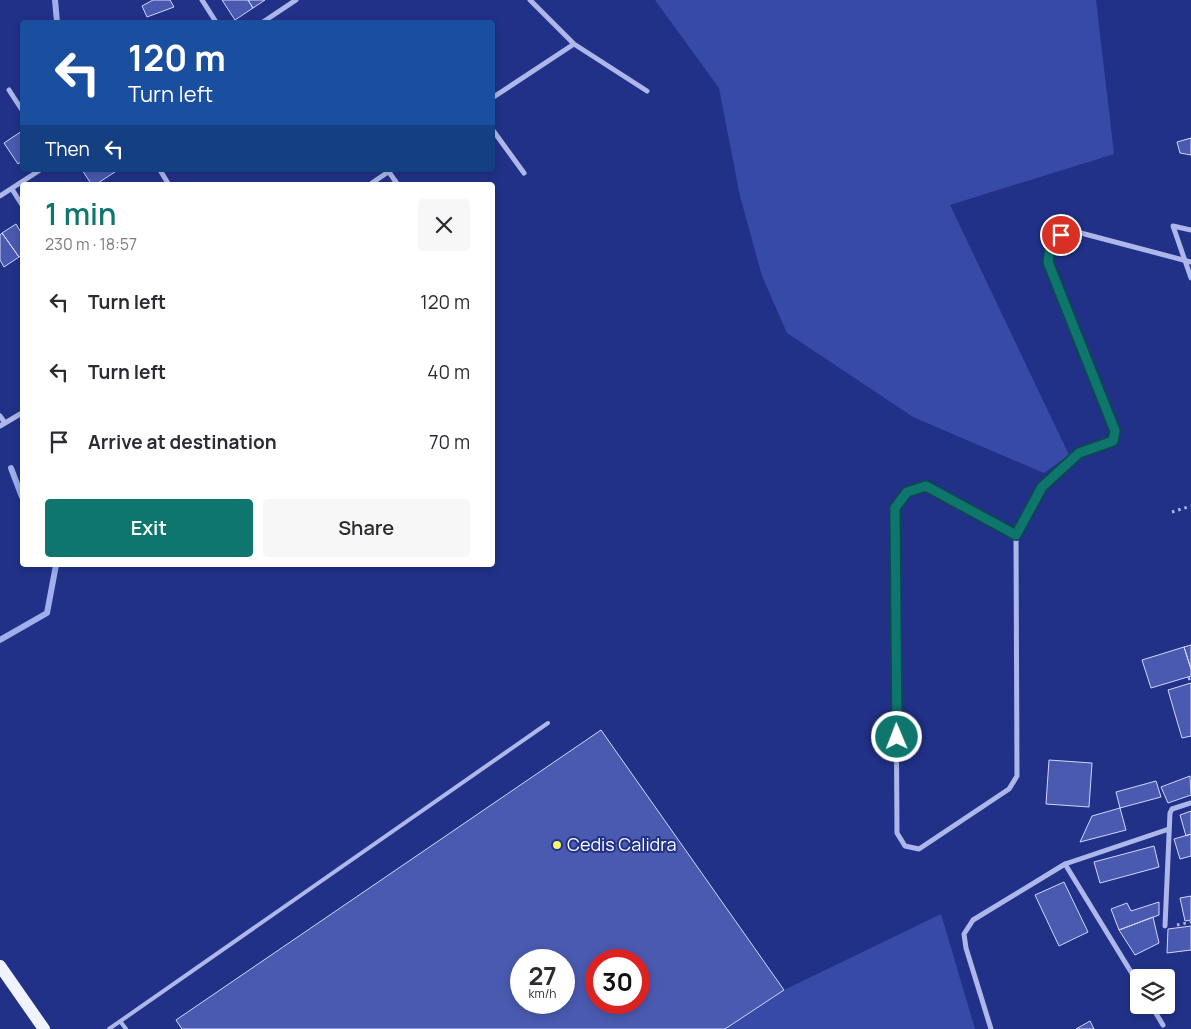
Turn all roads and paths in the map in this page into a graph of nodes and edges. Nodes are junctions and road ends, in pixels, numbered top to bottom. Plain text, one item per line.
1 (202, 0) edge
2 (296, 0) edge
3 (530, 0) edge
4 (215, 20) edge
5 (266, 20) edge
6 (574, 44) junction
7 (9, 90) dead end
8 (647, 91) dead end
9 (495, 93) edge
10 (20, 107) edge
11 (495, 133) edge
12 (37, 172) edge
13 (389, 172) edge
14 (524, 173) dead end
15 (22, 182) edge
16 (374, 182) edge
17 (20, 184) edge
18 (12, 189) junction
19 (0, 196) edge
20 (20, 202) edge
21 (1191, 230) edge
22 (1184, 260) junction
23 (1191, 262) edge
24 (1191, 278) edge
25 (20, 414) edge
26 (0, 416) edge
27 (2, 425) edge
28 (1191, 506) edge
29 (1172, 512) dead end
30 (1016, 535) junction
31 (548, 723) dead end
32 (1191, 803) edge
33 (1169, 829) junction
34 (1065, 864) junction
35 (1165, 926) dead end
36 (0, 966) edge
37 (1130, 970) edge
38 (1156, 1014) edge
39 (120, 1021) junction
40 (1163, 1025) dead end
41 (44, 1029) edge
42 (109, 1029) edge
43 (126, 1029) edge
44 (991, 1029) edge

1 - 4 street
2 - 5 street
3 - 6 street
6 - 8 street
6 - 9 street
7 - 10 street
11 - 14 street
12 - 15 street
13 - 16 street
17 - 18 street
18 - 19 street
18 - 20 street
21 - 22 street
22 - 23 street
22 - 24 street
22 - 30 street
25 - 27 street
26 - 27 street
28 - 29 path
30 - 30 street
31 - 39 lane
32 - 33 street
33 - 34 street
33 - 35 street
34 - 37 street
34 - 44 street
36 - 41 main road
38 - 40 street
39 - 42 lane
39 - 43 lane

